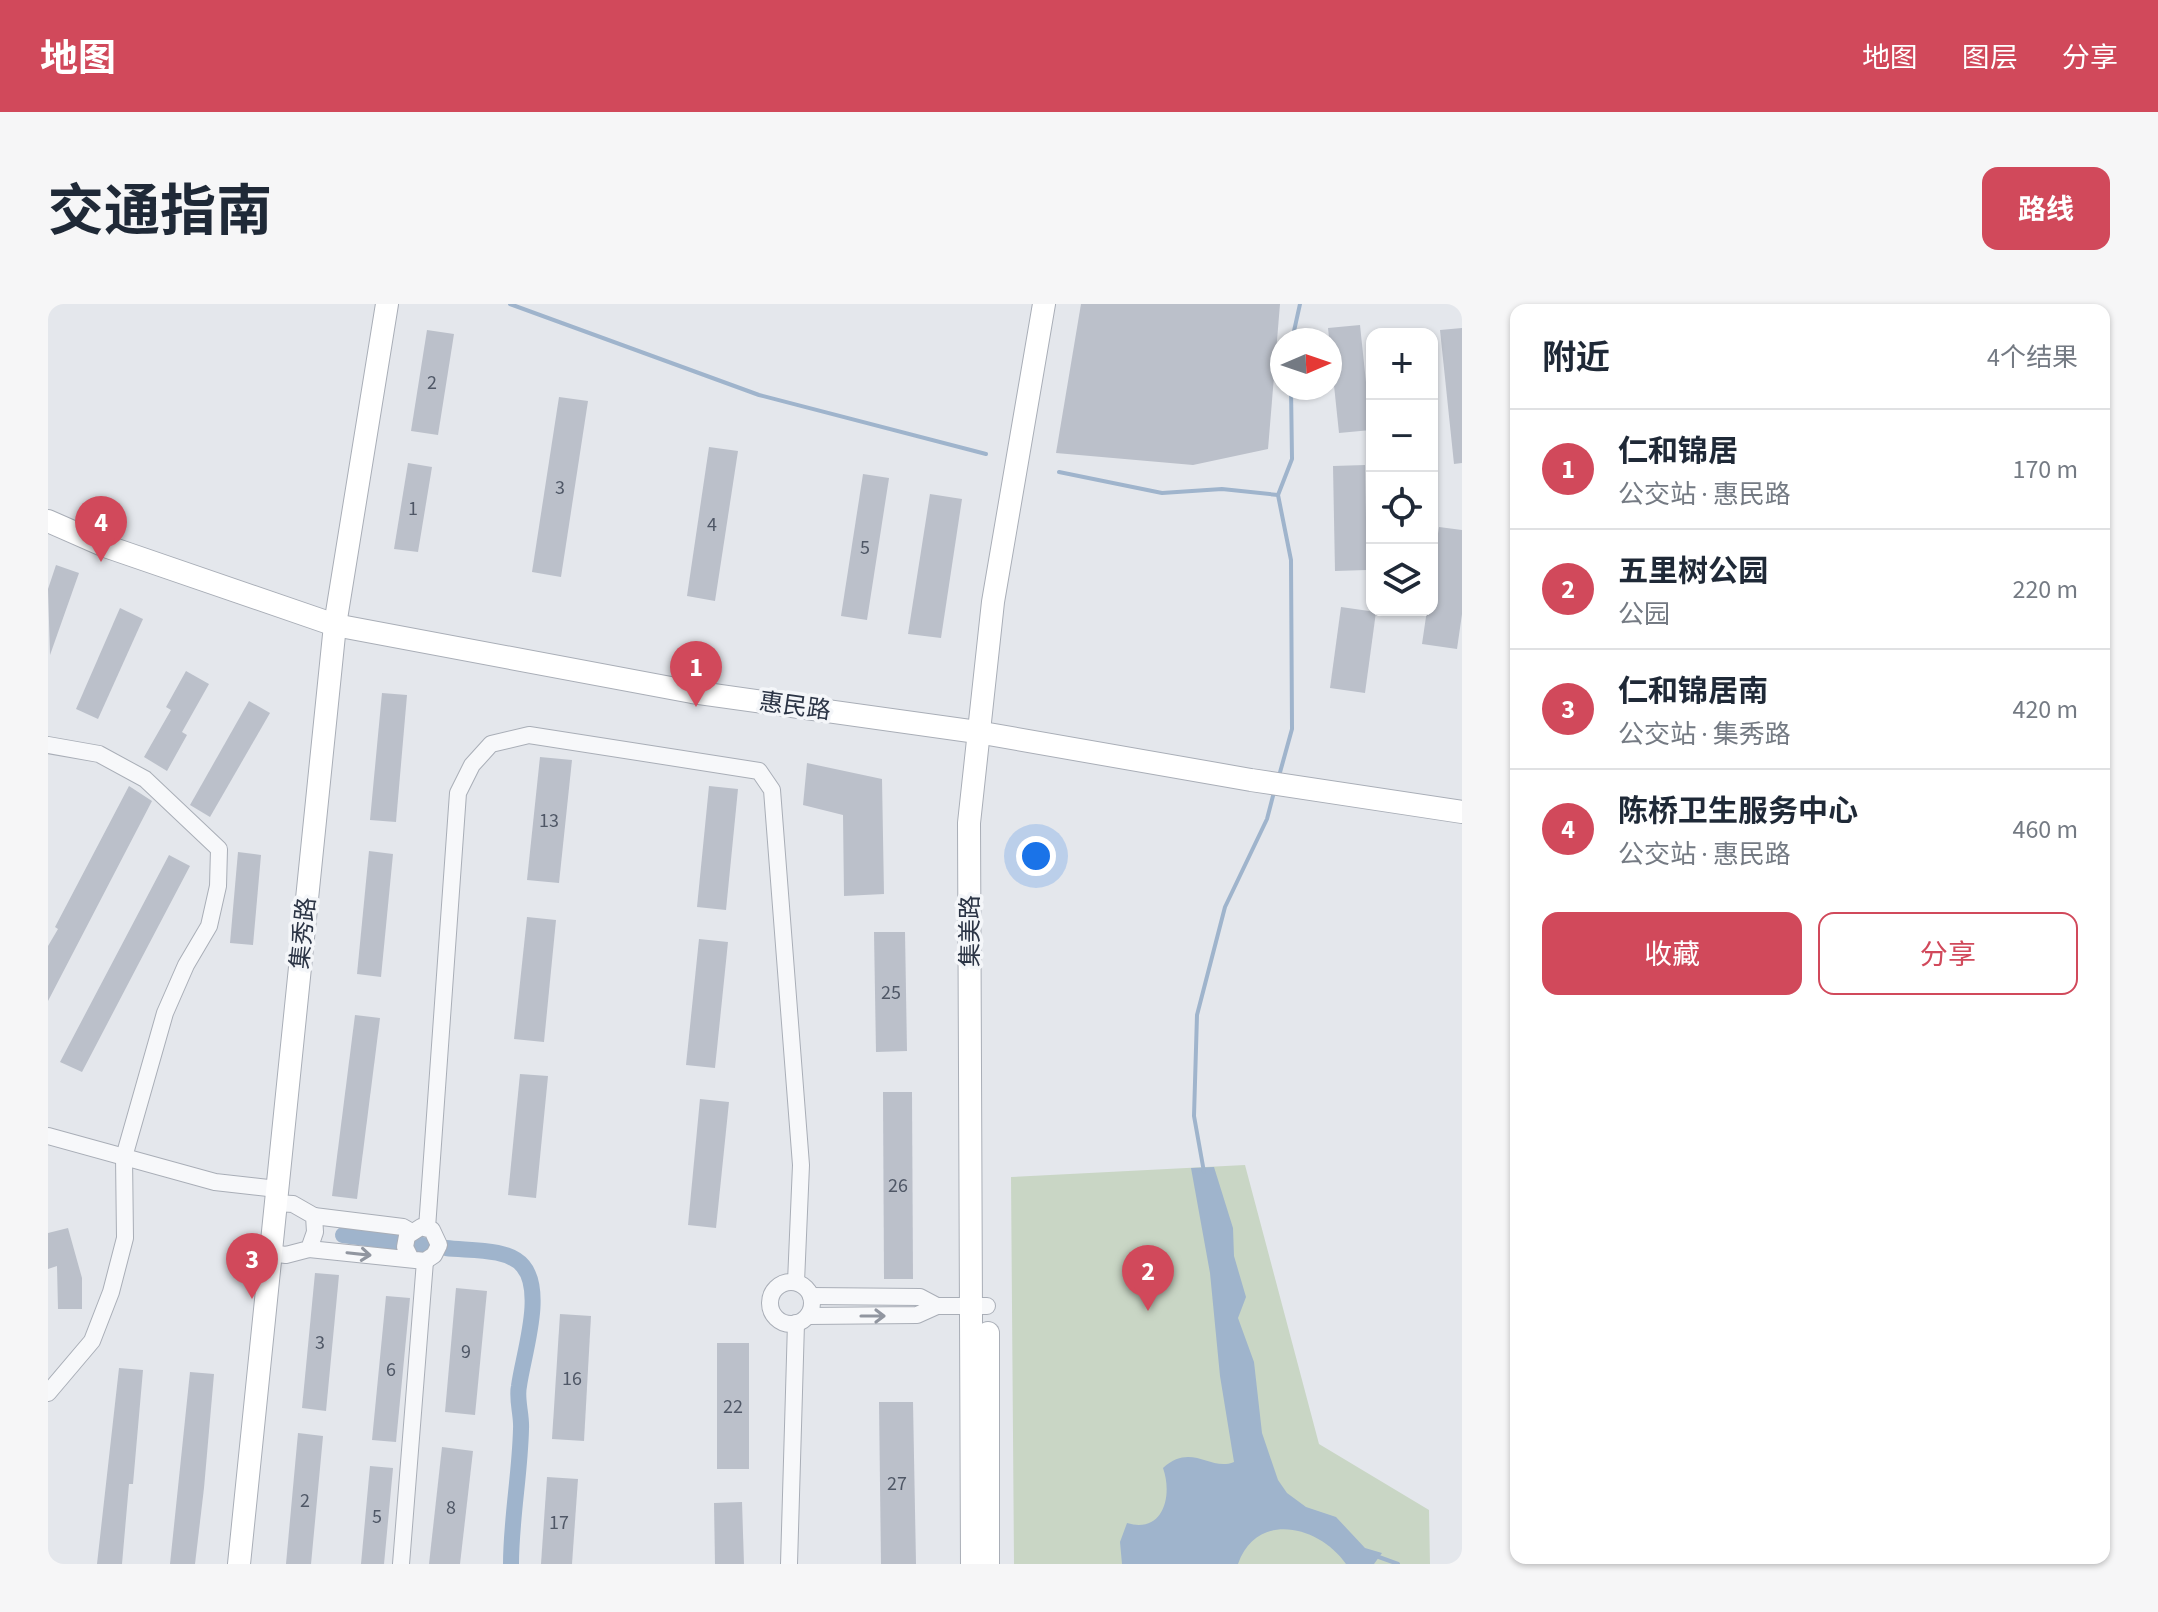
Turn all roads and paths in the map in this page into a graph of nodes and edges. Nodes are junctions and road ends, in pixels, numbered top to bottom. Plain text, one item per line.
1 (387, 304) edge
2 (1044, 304) edge
3 (1056, 304) edge
4 (48, 521) edge
5 (335, 625) junction
6 (984, 733) junction
7 (48, 745) edge
8 (1462, 812) edge
9 (48, 1136) edge
10 (124, 1157) junction
11 (276, 1196) junction
12 (314, 1216) junction
13 (418, 1229) junction
14 (309, 1249) junction
15 (270, 1253) junction
16 (417, 1259) junction
17 (796, 1282) junction
18 (811, 1296) junction
19 (937, 1306) junction
20 (980, 1306) junction
21 (802, 1320) junction
22 (48, 1393) edge
23 (239, 1564) edge
24 (401, 1564) edge
25 (789, 1564) edge
26 (972, 1564) edge
27 (988, 1564) edge

1 - 5 street, 集秀路
2 - 6 street, 集美路
3 - 6 street, 集美路
4 - 5 street, 惠民路
5 - 6 street, 惠民路
5 - 11 street, 集秀路
6 - 8 street, 惠民路
6 - 20 street, 集美路
7 - 10 street
9 - 10 street
10 - 11 street
10 - 22 street
11 - 12 street
11 - 15 street, 集秀路
12 - 13 street
12 - 14 street
13 - 16 street
13 - 16 street
13 - 17 street
14 - 15 street
14 -> 16 street
15 - 23 street, 集秀路
16 - 24 street
17 - 18 street
17 - 21 street
18 - 19 street
18 - 21 street
19 - 20 street
21 -> 19 street
20 - 26 street, 集美路
20 - 27 street, 集美路
21 - 25 street

